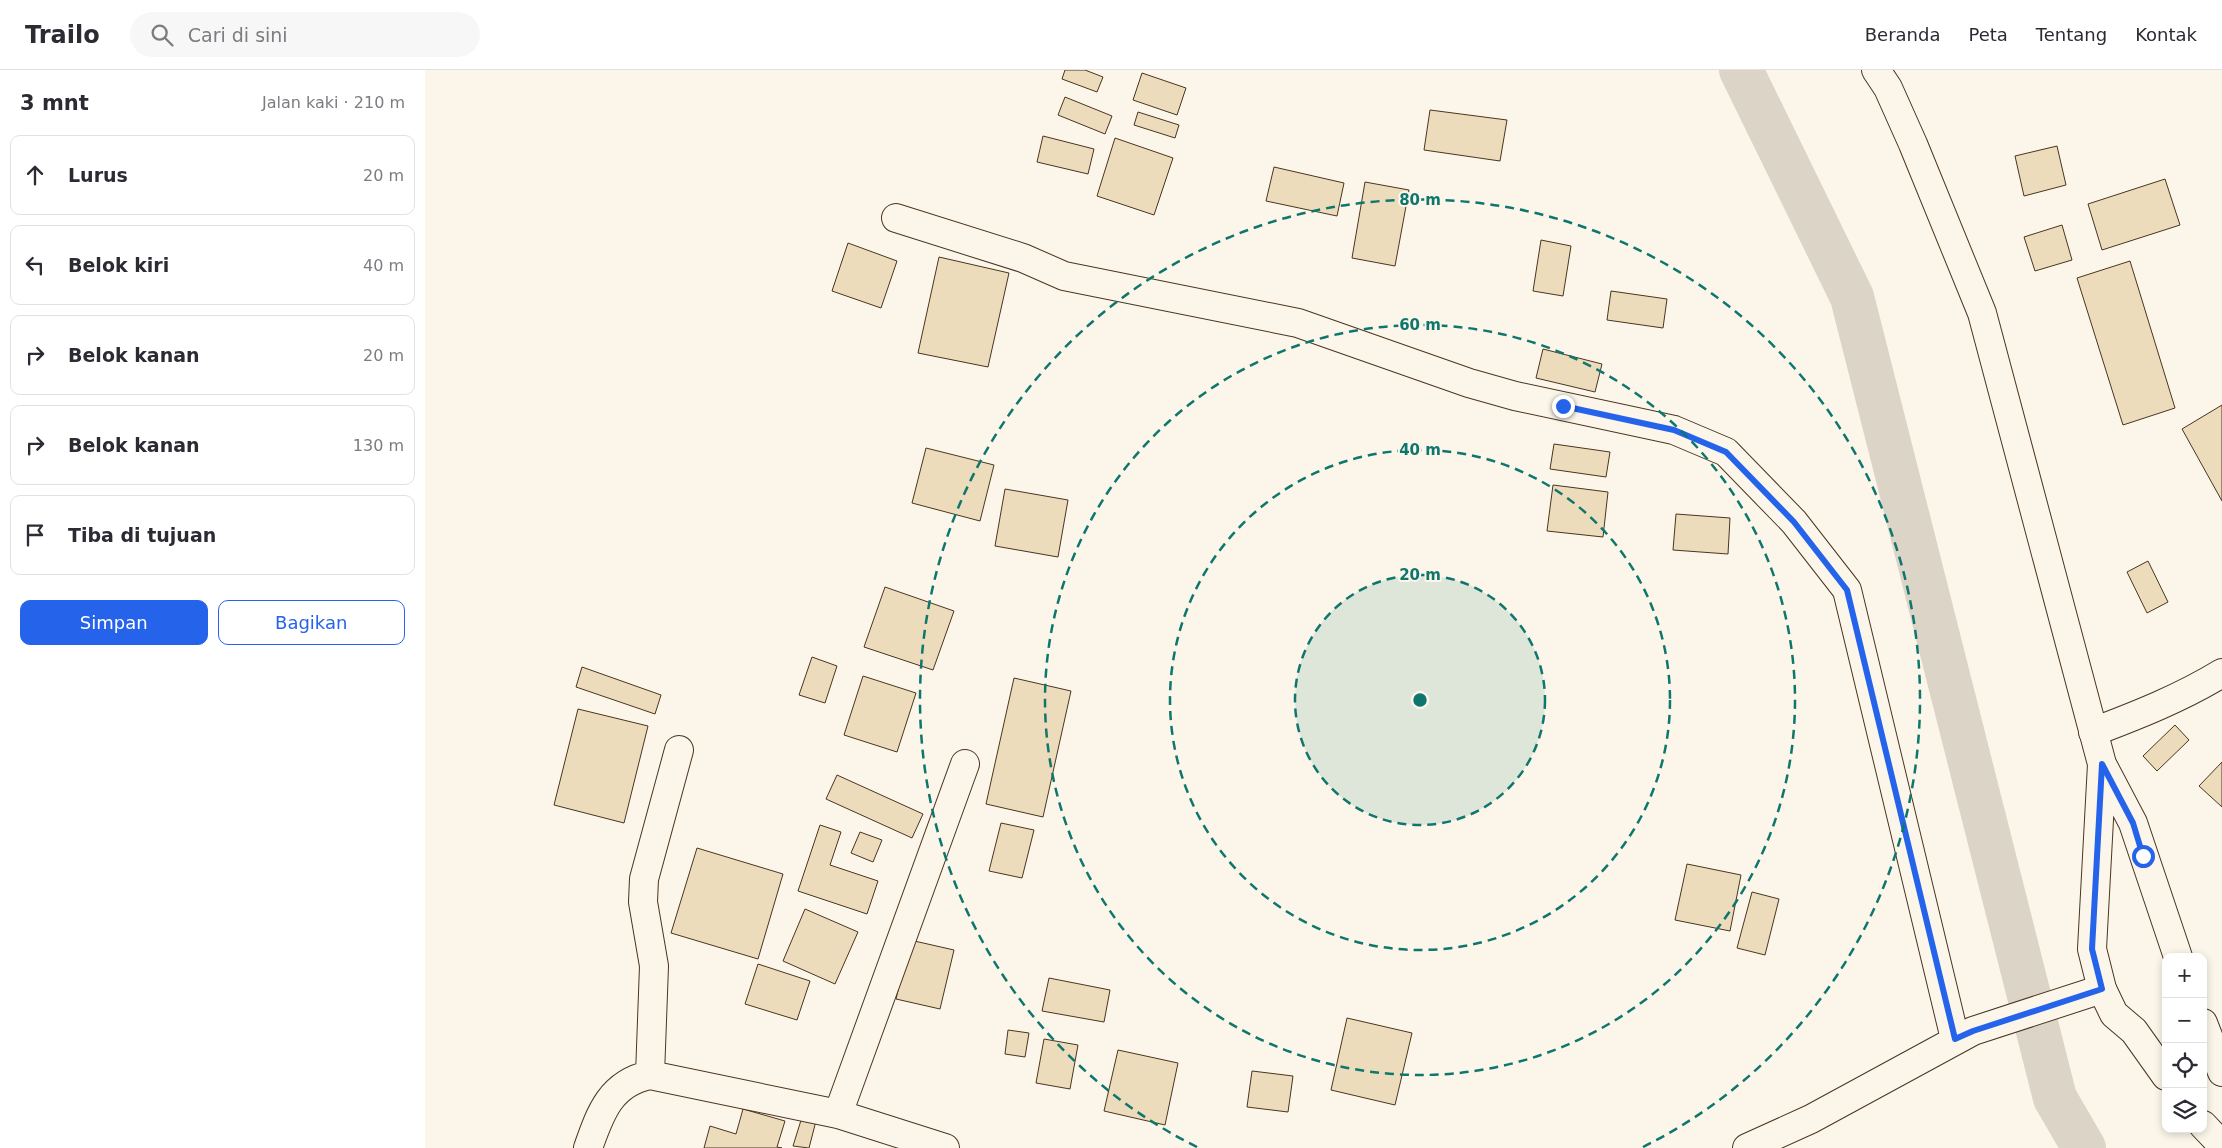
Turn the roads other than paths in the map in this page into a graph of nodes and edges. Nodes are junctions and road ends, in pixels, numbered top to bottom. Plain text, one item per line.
1 (1876, 70) edge
2 (896, 218) dead end
3 (2222, 673) edge
4 (2093, 732) junction
5 (679, 750) dead end
6 (965, 764) dead end
7 (2102, 764) junction
8 (2177, 953) edge
9 (2092, 992) junction
10 (2207, 1033) edge
11 (1964, 1035) junction
12 (2162, 1070) edge
13 (2222, 1072) edge
14 (650, 1075) junction
15 (838, 1114) junction
16 (2207, 1129) edge
17 (2222, 1145) edge
18 (588, 1148) edge
19 (945, 1148) edge
20 (1747, 1148) edge

1 - 4 street
2 - 11 street
3 - 4 street
4 - 7 street
5 - 14 street
6 - 15 street
7 - 8 street
7 - 9 street
9 - 11 street
9 - 12 street
10 - 13 street
11 - 20 street
14 - 15 street
14 - 18 street
15 - 19 street
16 - 17 street

